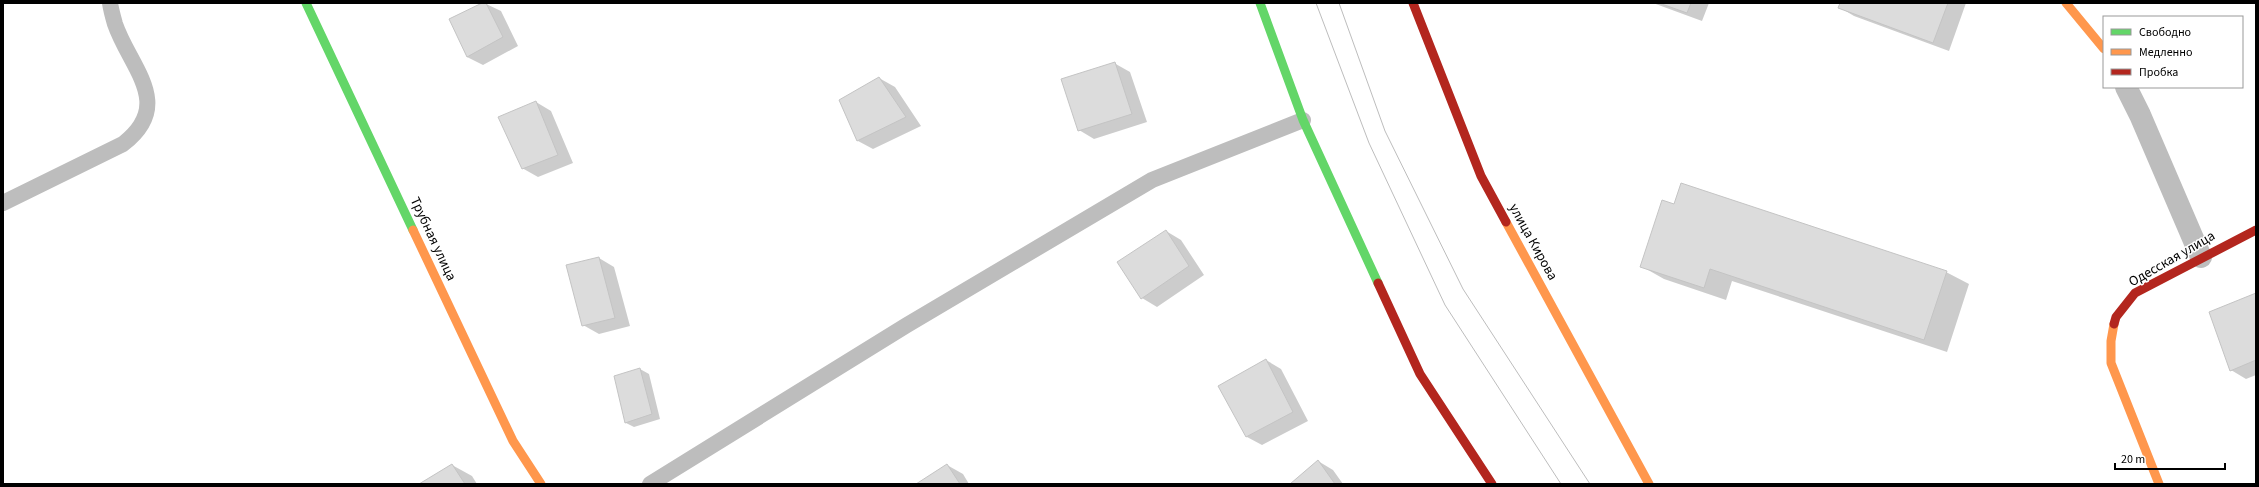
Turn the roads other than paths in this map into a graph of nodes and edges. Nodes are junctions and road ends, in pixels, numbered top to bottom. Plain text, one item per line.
1 (110, 3) edge
2 (306, 3) edge
3 (1260, 3) edge
4 (1413, 3) edge
5 (2066, 3) edge
6 (2103, 48) edge
7 (2126, 88) edge
8 (1303, 120) junction
9 (3, 203) edge
10 (2256, 230) edge
11 (2201, 257) junction
12 (541, 484) edge
13 (650, 484) edge
14 (1492, 484) edge
15 (1649, 484) edge
16 (2159, 484) edge

1 - 9 lane
2 - 12 main road, Трубная улица
3 - 8 main road
4 - 15 main road, улица Кирова
5 - 6 main road
7 - 11 street
8 - 13 lane
8 - 14 main road
10 - 11 main road, Одесская улица
11 - 16 main road, Одесская улица

